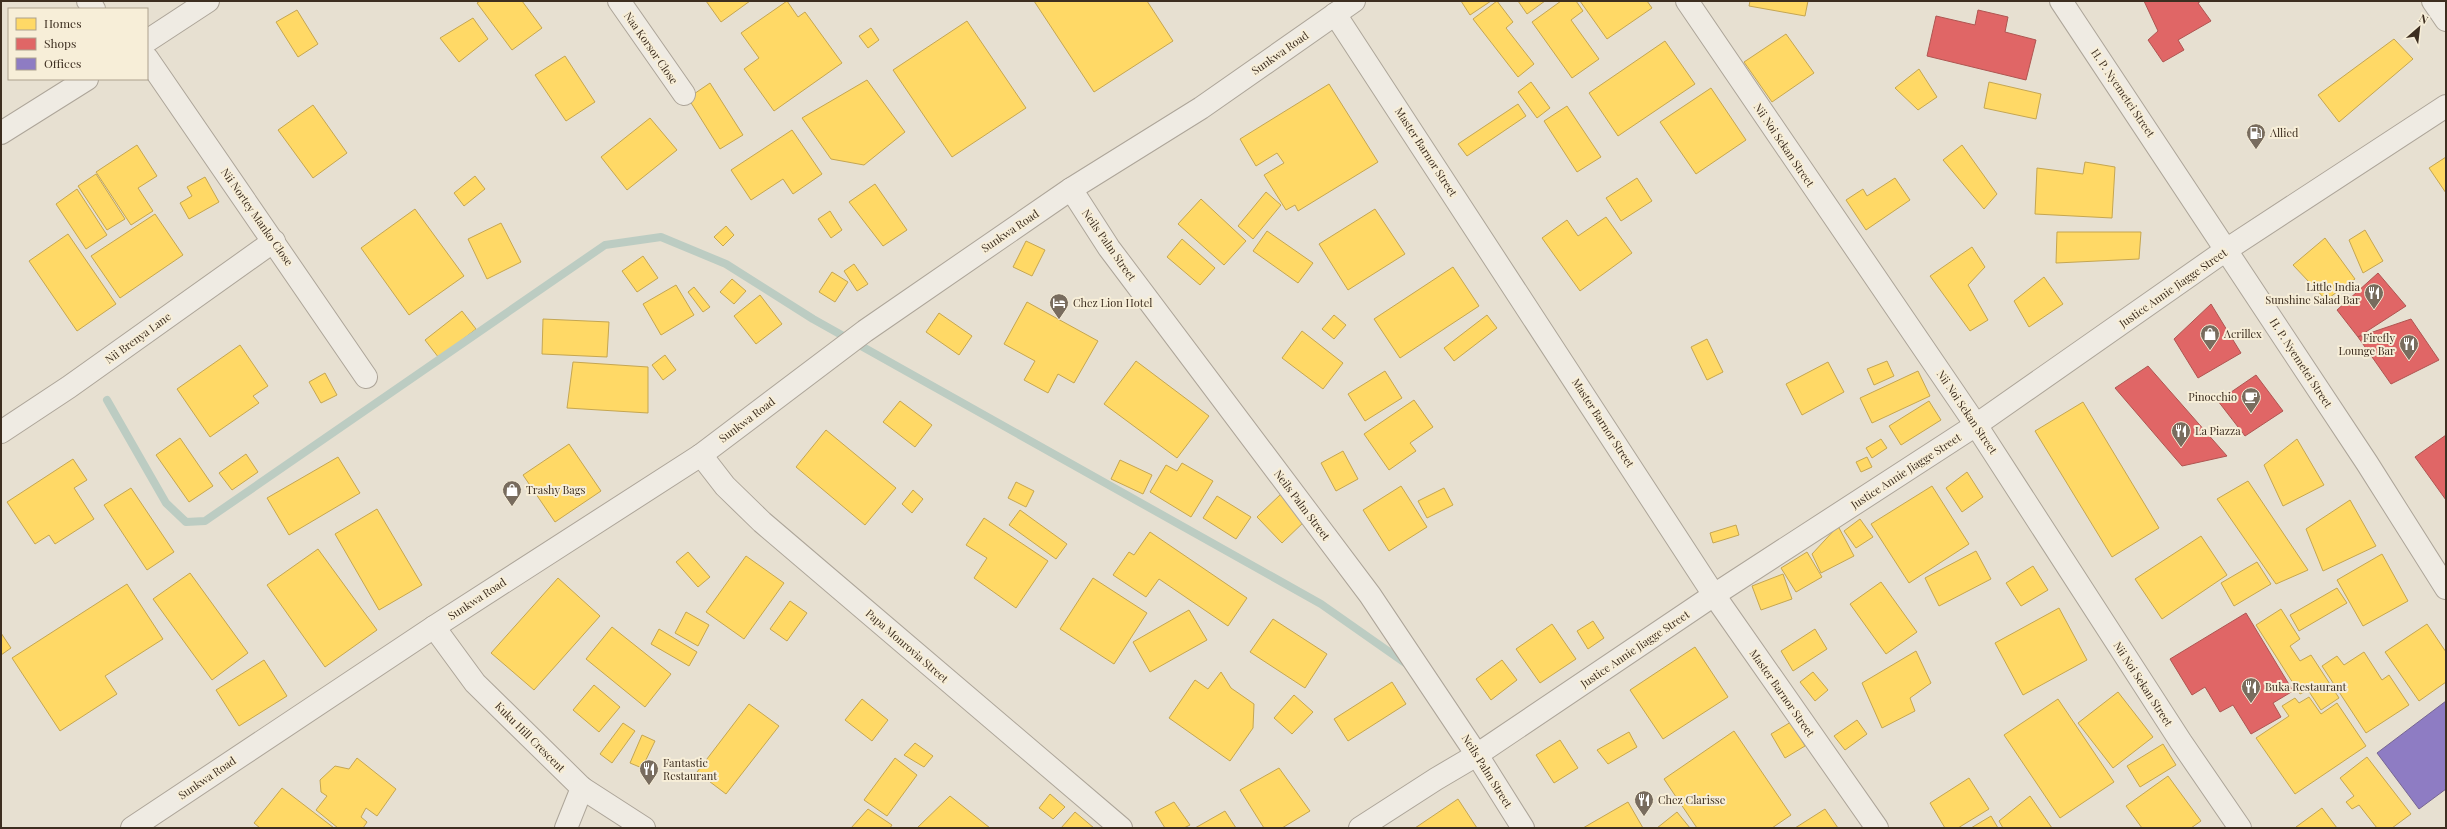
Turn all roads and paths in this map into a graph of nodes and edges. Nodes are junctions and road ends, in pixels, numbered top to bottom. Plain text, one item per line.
1 (208, 1) edge
2 (619, 1) edge
3 (1354, 1) edge
4 (1687, 1) edge
5 (2061, 1) edge
6 (2433, 1) edge
7 (1335, 14) junction
8 (2446, 20) edge
9 (148, 40) edge
10 (148, 59) edge
11 (85, 80) edge
12 (684, 94) dead end
13 (2446, 106) edge
14 (1, 133) edge
15 (1071, 189) junction
16 (274, 241) junction
17 (2226, 250) junction
18 (366, 377) dead end
19 (1976, 425) junction
20 (1, 432) edge
21 (701, 455) junction
22 (2446, 588) edge
23 (1714, 595) junction
24 (434, 627) junction
25 (1476, 756) junction
26 (582, 788) junction
27 (132, 828) edge
28 (566, 828) edge
29 (644, 828) edge
30 (1121, 828) edge
31 (1360, 828) edge
32 (1523, 828) edge
33 (1877, 828) edge
34 (2240, 828) edge

1 - 9 street
2 - 12 street, Naa Korsor Close
3 - 7 street, Sunkwa Road
4 - 19 street, Nii Noi Sekan Street
5 - 17 street, H. P. Nyemetei Street
6 - 8 street
7 - 15 street, Sunkwa Road
7 - 23 street, Master Barnor Street
10 - 16 street, Nii Nortey Manko Close
11 - 14 street
13 - 17 street, Justice Annie Jiagge Street
15 - 21 street, Sunkwa Road
15 - 25 street, Neils Palm Street
16 - 18 street, Nii Nortey Manko Close
16 - 20 street, Nii Brenya Lane
17 - 19 street, Justice Annie Jiagge Street
17 - 22 street, H. P. Nyemetei Street
19 - 23 street, Justice Annie Jiagge Street
19 - 34 street, Nii Noi Sekan Street
21 - 24 street, Sunkwa Road
21 - 30 street, Papa Monrovia Street
23 - 25 street, Justice Annie Jiagge Street
23 - 33 street, Master Barnor Street
24 - 26 street, Kuku Hill Crescent
24 - 27 street, Sunkwa Road
25 - 31 street, Justice Annie Jiagge Street
25 - 32 street, Neils Palm Street
26 - 28 street
26 - 29 street, Kuku Hill Crescent

